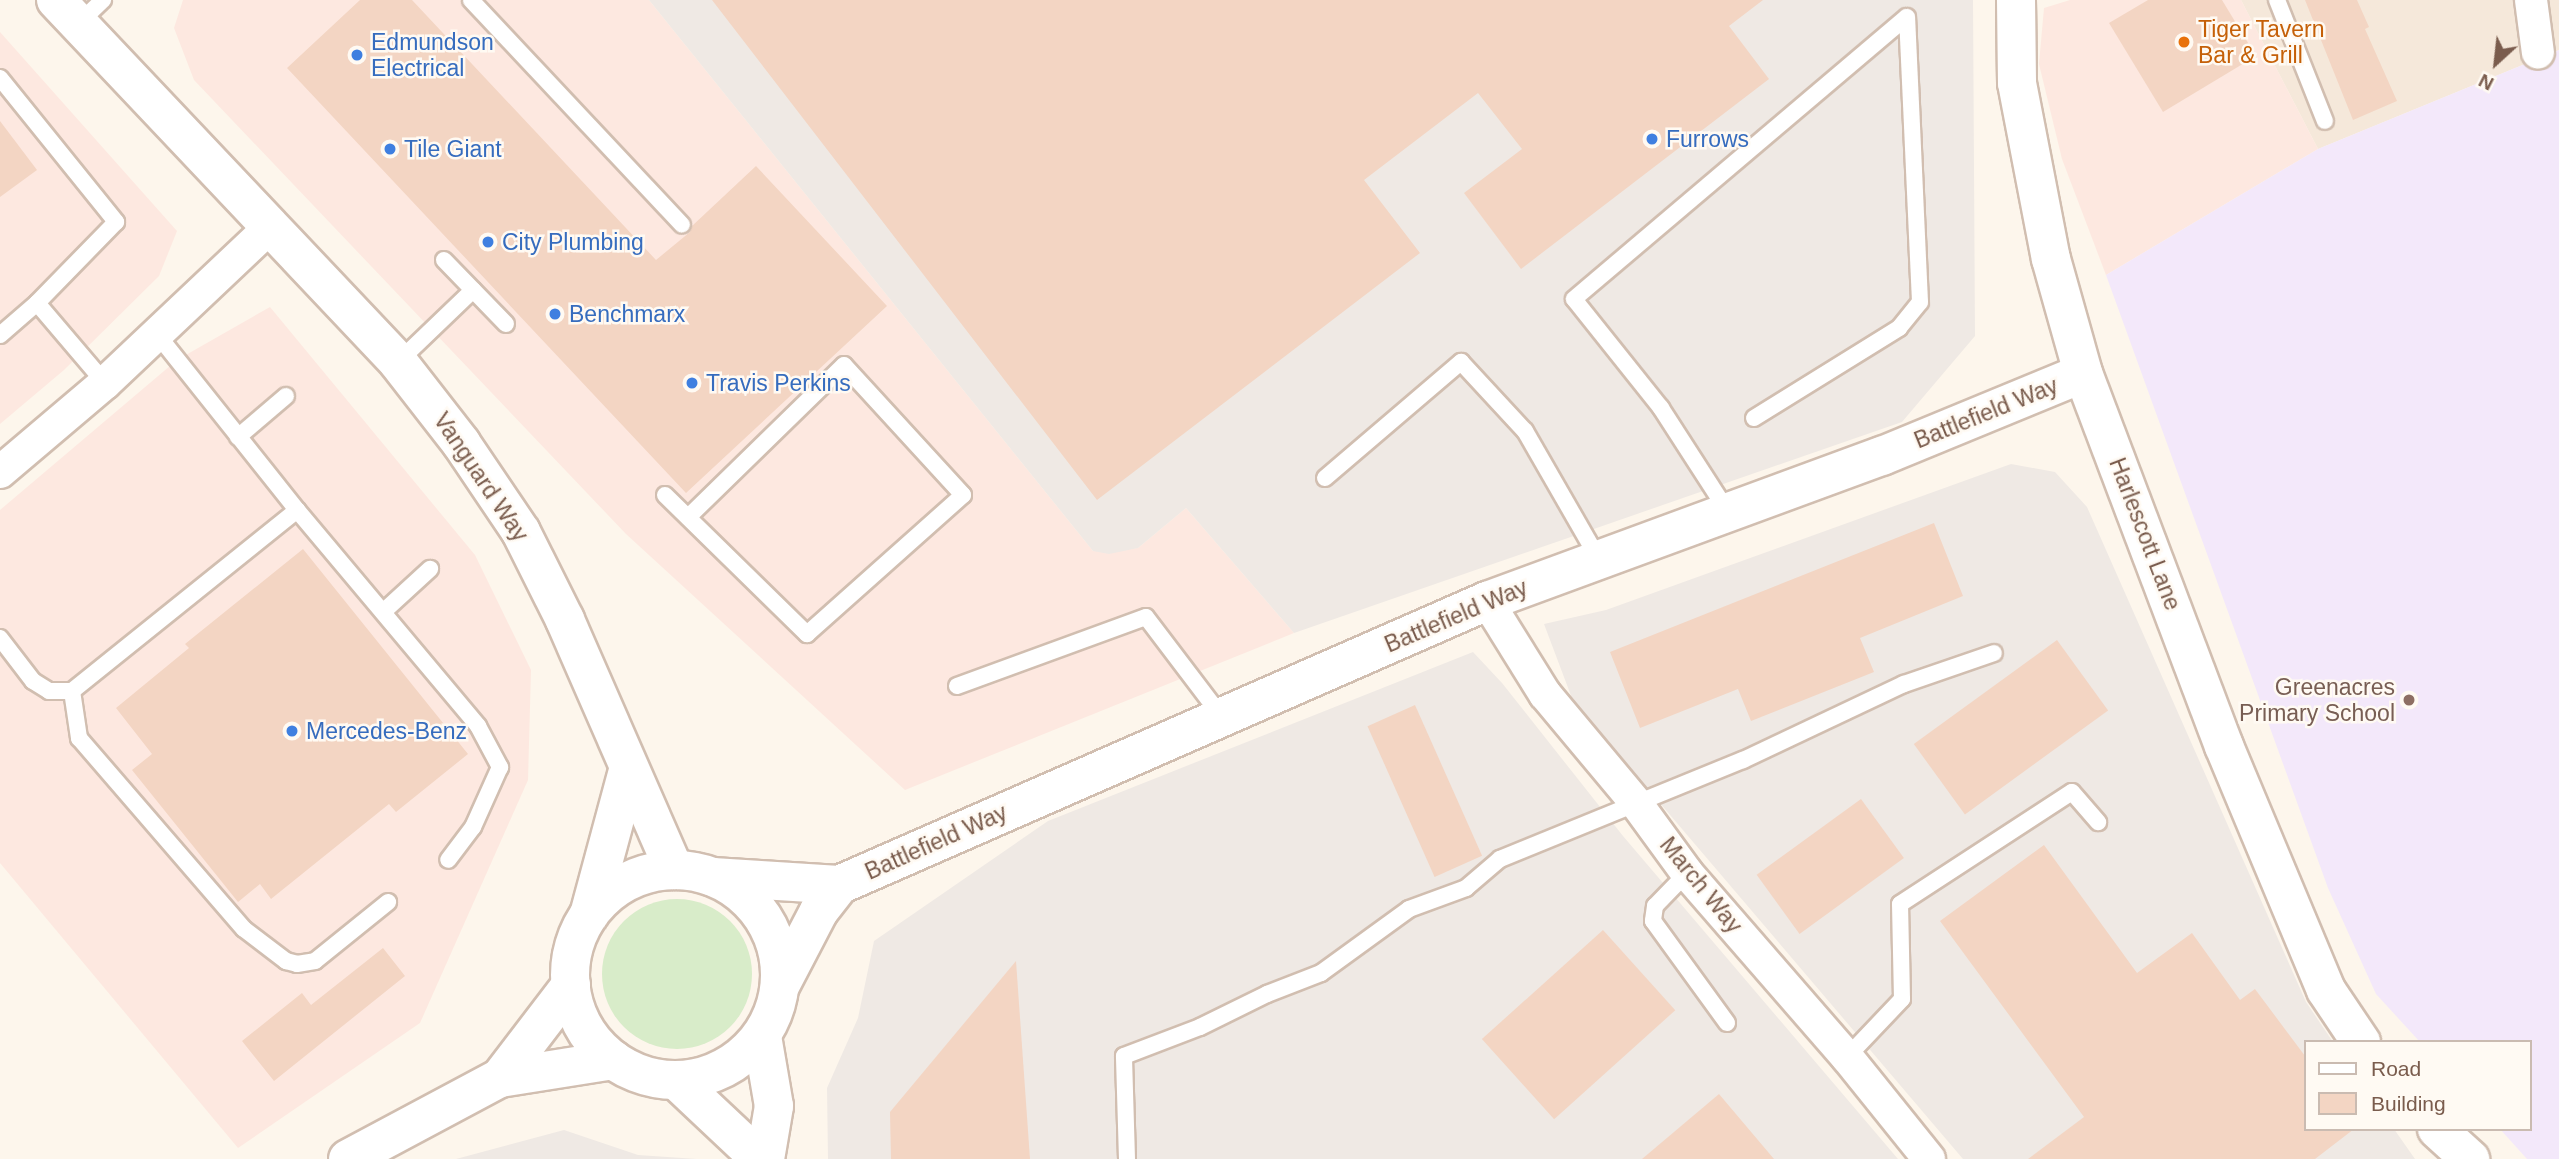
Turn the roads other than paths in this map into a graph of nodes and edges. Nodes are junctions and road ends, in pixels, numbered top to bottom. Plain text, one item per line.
1 (471, 0) edge
2 (2016, 0) edge
3 (2277, 0) edge
4 (2531, 0) edge
5 (79, 8) edge
6 (2538, 53) dead end
7 (0, 78) edge
8 (2325, 121) dead end
9 (682, 225) dead end
10 (270, 227) junction
11 (444, 260) dead end
12 (473, 290) junction
13 (37, 303) junction
14 (506, 324) dead end
15 (157, 334) junction
16 (0, 335) edge
17 (398, 362) junction
18 (2084, 373) junction
19 (105, 383) junction
20 (286, 396) dead end
21 (1754, 418) dead end
22 (238, 437) junction
23 (0, 472) edge
24 (1325, 478) dead end
25 (666, 495) dead end
26 (297, 510) junction
27 (1728, 512) junction
28 (688, 517) junction
29 (1598, 558) junction
30 (430, 569) dead end
31 (1487, 601) junction
32 (383, 612) junction
33 (0, 638) edge
34 (1994, 653) dead end
35 (957, 686) dead end
36 (72, 691) junction
37 (1222, 717) junction
38 (628, 770) junction
39 (1636, 803) junction
40 (2098, 822) dead end
41 (448, 860) dead end
42 (674, 870) junction
43 (1687, 873) junction
44 (713, 877) junction
45 (839, 885) junction
46 (388, 902) dead end
47 (589, 915) junction
48 (781, 984) junction
49 (571, 985) junction
50 (1727, 1023) dead end
51 (762, 1036) junction
52 (2360, 1040) edge
53 (1847, 1057) junction
54 (614, 1060) junction
55 (500, 1078) junction
56 (677, 1080) junction
57 (2439, 1131) edge
58 (348, 1159) edge
59 (763, 1159) edge
60 (1127, 1159) edge
61 (1928, 1159) edge
62 (2470, 1159) edge

1 - 9 lane
2 - 18 street, Harlescott Lane
3 - 8 lane
4 - 6 street
5 - 10 street, Vanguard Way
7 - 13 lane
10 - 15 street
10 - 17 street, Vanguard Way
11 - 12 lane
12 - 14 lane
12 - 17 lane
13 - 16 lane
13 - 19 lane
15 - 19 street
15 - 22 lane
17 - 38 street, Vanguard Way
18 - 27 street, Battlefield Way
18 - 52 street, Harlescott Lane
19 - 23 street
20 - 22 lane
21 - 27 lane
22 - 26 lane
24 - 29 lane
25 - 28 lane
26 - 32 lane
26 - 36 lane
27 - 29 street, Battlefield Way
28 - 28 lane
29 - 31 street, Battlefield Way
30 - 32 lane
31 - 37 street, Battlefield Way
31 - 39 street, March Way
32 - 41 lane
33 - 36 lane
34 - 39 lane
35 - 37 lane
36 - 46 lane
37 - 45 street, Battlefield Way
38 - 42 street, Vanguard Way
38 - 47 street
39 - 43 street, March Way
39 - 60 lane
40 - 53 lane
42 - 44 street, Battlefield Way
42 - 47 street, Battlefield Way
43 - 50 lane
43 - 53 street, March Way
44 - 45 street, Battlefield Way
44 - 48 street, Battlefield Way
45 - 48 street, Battlefield Way
47 - 49 street, Battlefield Way
48 - 51 street, Battlefield Way
49 - 54 street, Battlefield Way
49 - 55 street
51 - 56 street, Battlefield Way
51 - 59 street
53 - 61 street, March Way
54 - 55 street
54 - 56 street, Battlefield Way
55 - 58 street
56 - 59 street
57 - 62 street

